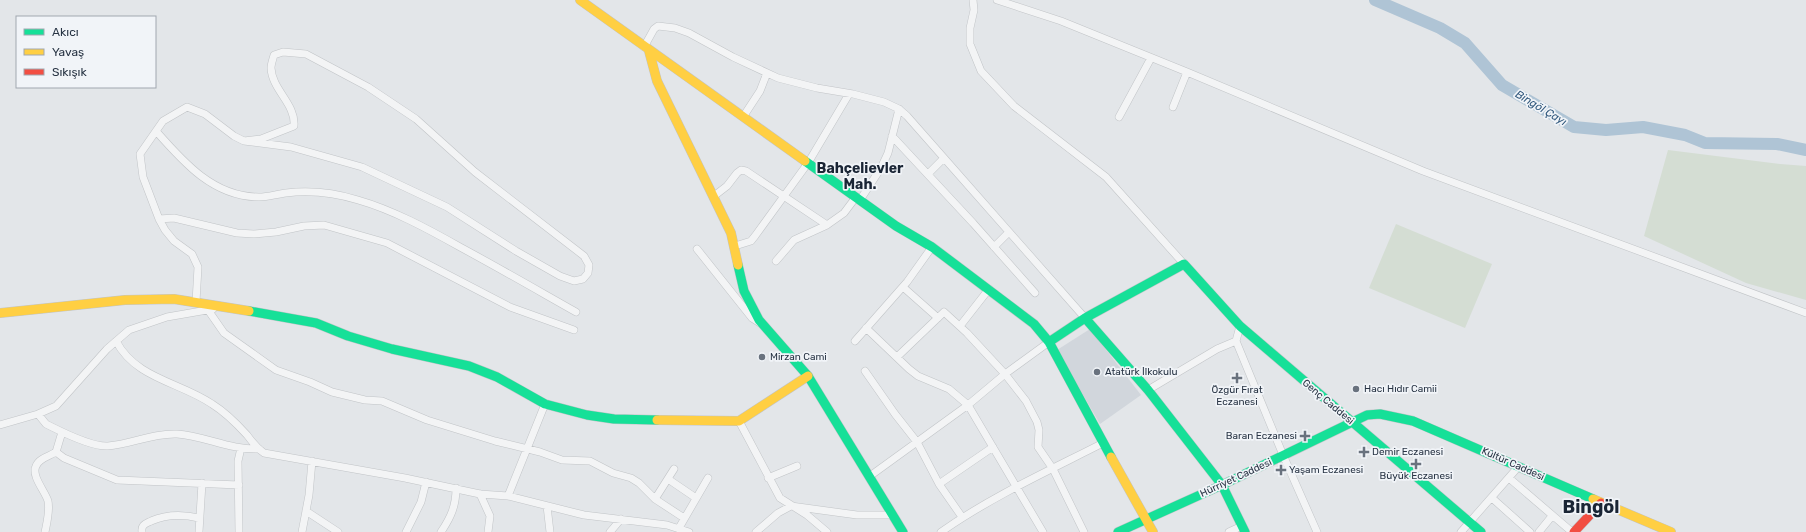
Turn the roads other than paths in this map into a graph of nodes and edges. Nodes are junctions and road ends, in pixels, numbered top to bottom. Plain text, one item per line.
1 (580, 0) edge
2 (973, 0) edge
3 (997, 0) edge
4 (647, 49) junction
5 (1151, 58) junction
6 (1188, 72) junction
7 (767, 73) junction
8 (849, 94) junction
9 (1173, 107) dead end
10 (899, 109) junction
11 (743, 117) junction
12 (1120, 117) dead end
13 (156, 131) junction
14 (892, 136) junction
15 (244, 141) junction
16 (944, 158) junction
17 (808, 163) junction
18 (928, 174) junction
19 (714, 196) junction
20 (783, 196) junction
21 (858, 199) junction
22 (159, 218) junction
23 (827, 225) junction
24 (1009, 232) junction
25 (735, 246) junction
26 (932, 247) junction
27 (994, 247) junction
28 (697, 249) dead end
29 (776, 261) dead end
30 (1184, 264) junction
31 (903, 287) junction
32 (989, 289) junction
33 (1035, 293) dead end
34 (196, 302) junction
35 (225, 306) junction
36 (208, 310) junction
37 (576, 312) dead end
38 (0, 313) edge
39 (1806, 313) edge
40 (938, 318) junction
41 (1085, 318) junction
42 (765, 326) junction
43 (960, 326) junction
44 (1240, 326) junction
45 (866, 328) junction
46 (574, 330) dead end
47 (855, 341) dead end
48 (1236, 341) junction
49 (116, 342) junction
50 (1049, 342) junction
51 (897, 357) junction
52 (865, 372) dead end
53 (1005, 374) junction
54 (808, 376) junction
55 (1148, 390) junction
56 (545, 404) junction
57 (968, 405) junction
58 (38, 414) junction
59 (740, 421) junction
60 (1352, 422) junction
61 (0, 425) edge
62 (62, 432) junction
63 (918, 442) junction
64 (1103, 444) junction
65 (993, 447) junction
66 (241, 448) junction
67 (259, 449) junction
68 (526, 450) junction
69 (56, 452) junction
70 (1283, 455) junction
71 (312, 461) junction
72 (796, 466) dead end
73 (1519, 466) junction
74 (674, 469) dead end
75 (1053, 469) junction
76 (870, 476) junction
77 (708, 478) dead end
78 (768, 478) junction
79 (1508, 478) junction
80 (668, 479) junction
81 (426, 482) junction
82 (202, 483) junction
83 (238, 484) junction
84 (940, 484) junction
85 (1222, 485) junction
86 (1016, 487) junction
87 (456, 488) junction
88 (480, 494) junction
89 (508, 496) junction
90 (696, 498) junction
91 (1492, 498) junction
92 (655, 499) junction
93 (1601, 503) junction
94 (547, 506) junction
95 (791, 506) junction
96 (306, 512) junction
97 (892, 515) junction
98 (1552, 516) junction
99 (962, 517) junction
100 (199, 518) junction
101 (684, 518) junction
102 (1147, 518) junction
103 (621, 519) junction
104 (1470, 524) junction
105 (674, 529) edge
106 (766, 529) edge
107 (1243, 529) edge
108 (823, 531) edge
109 (46, 532) edge
110 (142, 532) edge
111 (199, 532) edge
112 (239, 532) edge
113 (302, 532) edge
114 (338, 532) edge
115 (406, 532) edge
116 (441, 532) edge
117 (488, 532) edge
118 (550, 532) edge
119 (610, 532) edge
120 (689, 532) edge
121 (756, 532) edge
122 (903, 532) edge
123 (941, 532) edge
124 (1043, 532) edge
125 (1084, 532) edge
126 (1118, 532) edge
127 (1153, 532) edge
128 (1228, 532) edge
129 (1318, 532) edge
130 (1461, 532) edge
131 (1481, 532) edge
132 (1530, 532) edge
133 (1539, 532) edge
134 (1573, 532) edge
135 (1671, 532) edge

1 - 4 street
2 - 30 street
3 - 5 street
4 - 7 street
4 - 11 street
4 - 19 street
5 - 6 street
5 - 12 street
6 - 9 street
6 - 39 street
7 - 8 street
7 - 11 street
8 - 10 street
8 - 17 street
10 - 14 street
10 - 16 street
11 - 17 street
13 - 15 street
13 - 22 street
13 - 37 street
14 - 18 street
14 - 21 street
15 - 15 street
16 - 18 street
16 - 24 street
17 - 20 street
17 - 21 street
18 - 27 street
19 - 20 street
19 - 25 street
20 - 23 street
20 - 25 street
21 - 23 street
21 - 26 street
22 - 34 street
22 - 46 street
23 - 29 street
24 - 27 street
24 - 41 street
25 - 42 street
26 - 31 street
26 - 32 street
27 - 33 street
28 - 42 street
30 - 41 street
30 - 44 street, Genç Caddesi
31 - 40 street
31 - 45 street
32 - 43 street
32 - 50 street
34 - 35 street
34 - 38 street
35 - 36 street
35 - 56 street
36 - 49 street
36 - 68 street
40 - 43 street
40 - 51 street
41 - 50 street
41 - 55 street
42 - 54 street
43 - 53 street
44 - 48 street
44 - 60 street, Genç Caddesi
45 - 47 street
45 - 51 street
48 - 55 street
48 - 70 street
49 - 58 street
49 - 67 street
50 - 53 street
50 - 64 street
51 - 57 street
52 - 63 street
53 - 57 street
53 - 75 street
54 - 59 street
54 - 76 street
55 - 85 street
56 - 59 street
56 - 68 street
57 - 63 street
57 - 65 street
58 - 61 street
58 - 62 street
59 - 78 street
60 - 70 street, Hürriyet Caddesi
60 - 73 street, Kültür Caddesi
60 - 104 street, Genç Caddesi
62 - 66 street
62 - 69 street
63 - 76 street
63 - 84 street
64 - 75 street
64 - 102 street
65 - 84 street
65 - 86 street
66 - 67 street
66 - 83 street
67 - 71 street
68 - 89 street
68 - 92 street
69 - 82 street
69 - 109 street
70 - 85 street, Hürriyet Caddesi
70 - 129 street
71 - 81 street
71 - 96 street
72 - 78 street
73 - 79 street
73 - 93 street, Kültür Caddesi
74 - 80 street
75 - 86 street
75 - 125 street
76 - 97 street
77 - 90 street
78 - 95 street
79 - 91 street
79 - 98 street
80 - 90 street
80 - 92 street
81 - 87 street
81 - 115 street
82 - 83 street
82 - 100 street
83 - 112 street
84 - 99 street
85 - 102 street, Hürriyet Caddesi
85 - 107 street
86 - 99 street
86 - 124 street
87 - 88 street
87 - 116 street
88 - 89 street
88 - 117 street
89 - 94 street
90 - 101 street
91 - 104 street
91 - 132 street
92 - 101 street
93 - 134 street
93 - 135 street, Kültür Caddesi
94 - 103 street
94 - 118 street
95 - 97 street
95 - 106 street
95 - 108 street
96 - 113 street
96 - 114 street
97 - 122 street
98 - 133 street
98 - 134 street
99 - 123 street
100 - 110 street
100 - 111 street
101 - 105 street
102 - 126 street, Hürriyet Caddesi
102 - 127 street
103 - 105 street
103 - 119 street
104 - 130 street
104 - 131 street, Genç Caddesi
105 - 120 street
106 - 121 street
107 - 128 street

